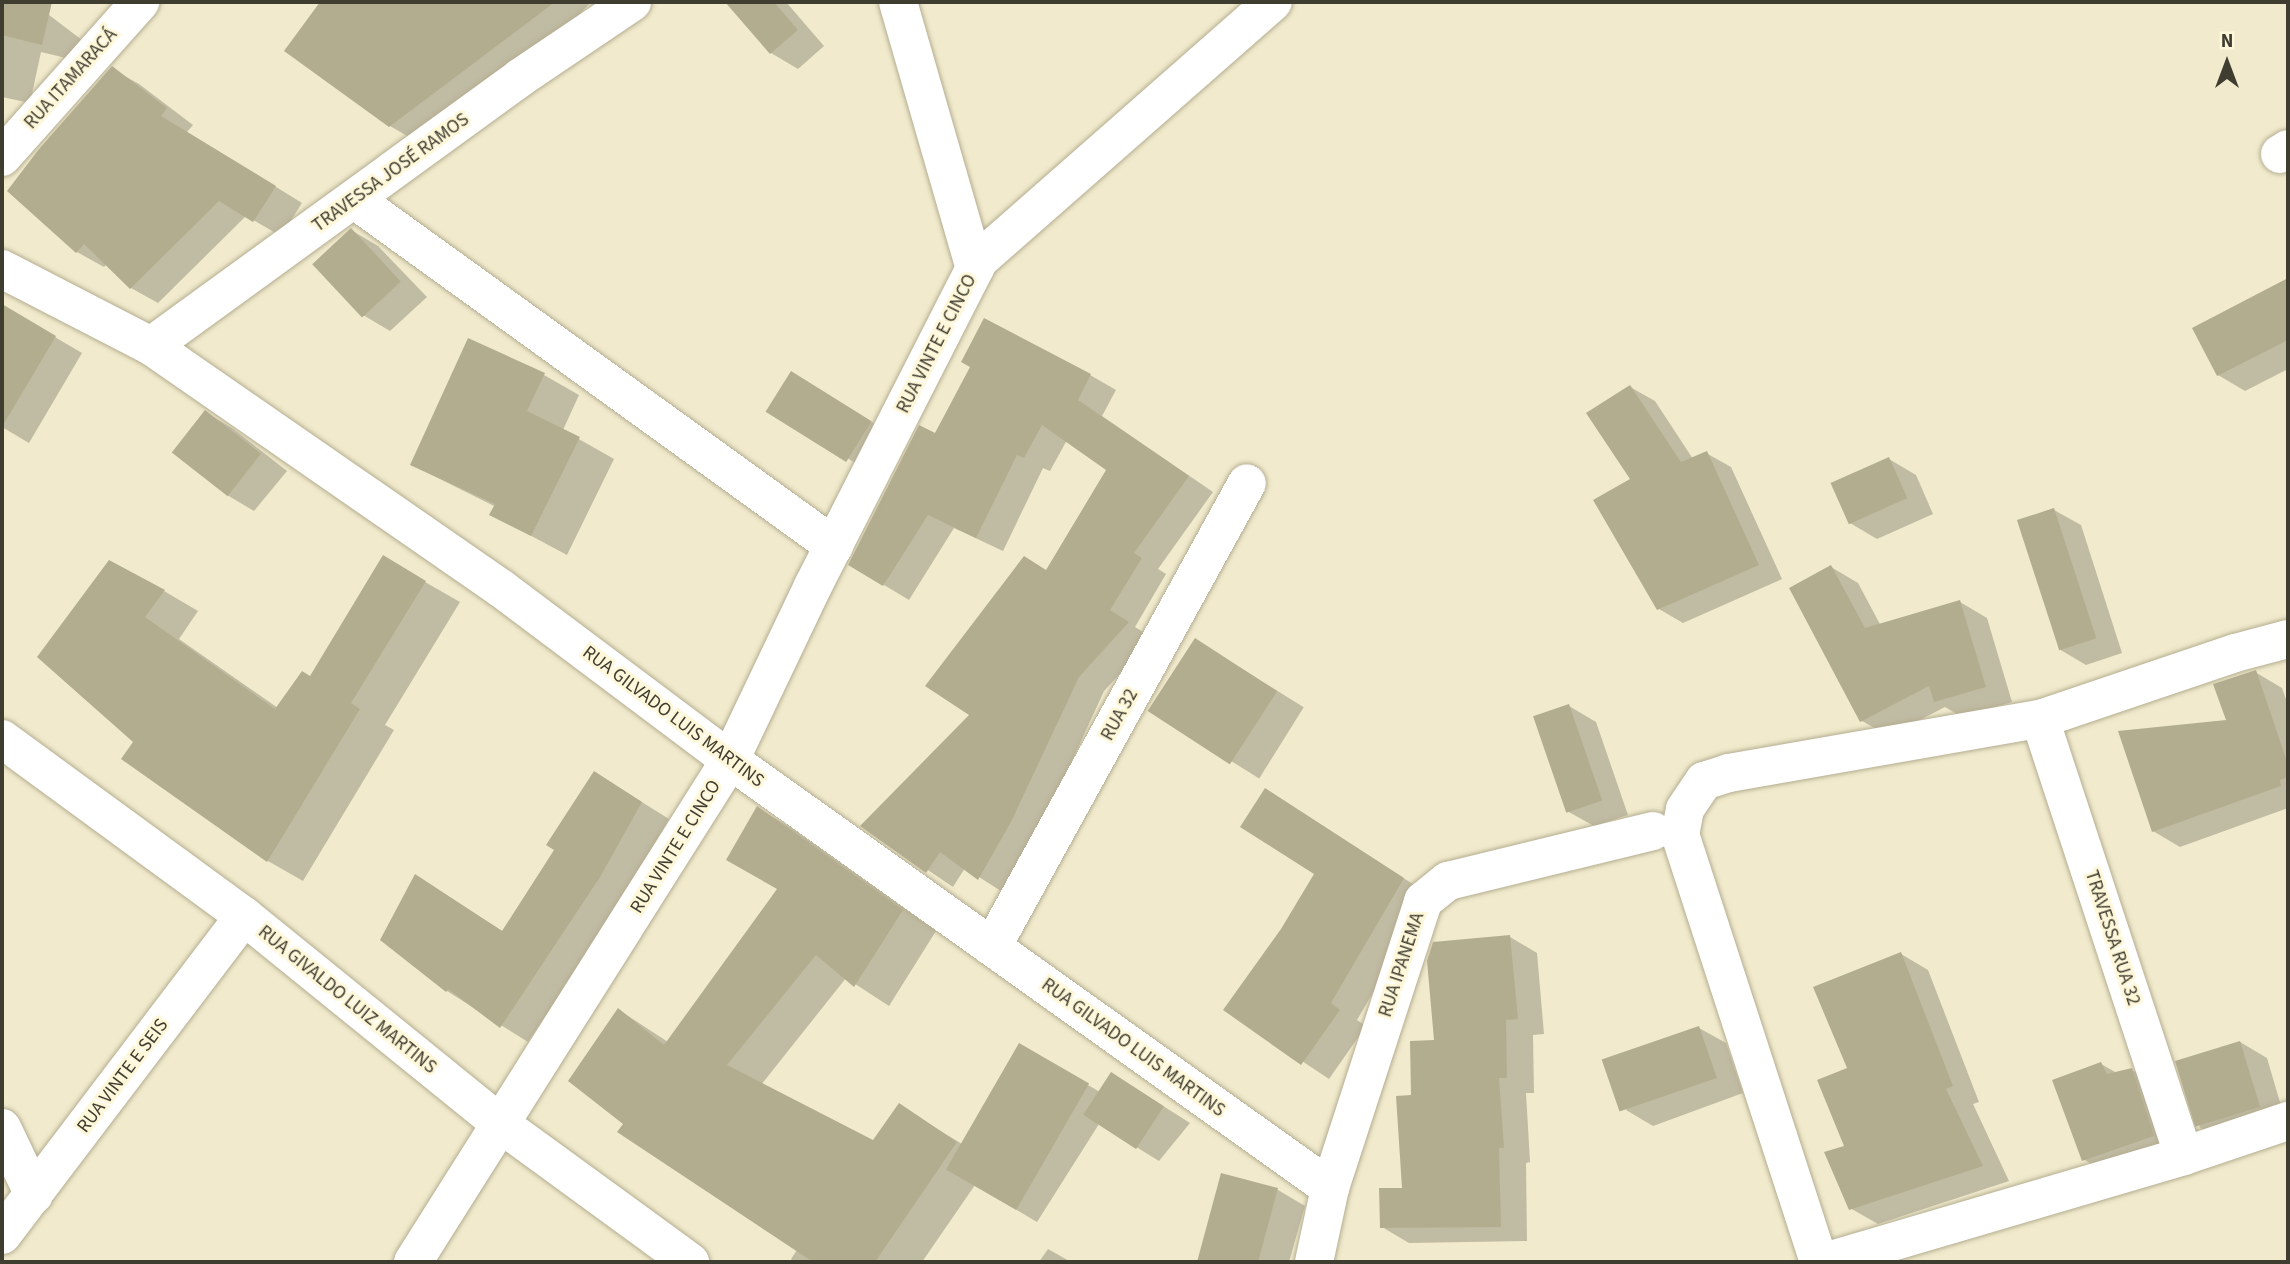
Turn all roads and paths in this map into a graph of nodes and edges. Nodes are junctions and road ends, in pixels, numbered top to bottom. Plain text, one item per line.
1 (140, 2) edge
2 (632, 2) edge
3 (898, 2) edge
4 (1273, 2) edge
5 (2, 157) edge
6 (355, 200) junction
7 (977, 264) junction
8 (2, 269) edge
9 (151, 346) junction
10 (1247, 483) dead end
11 (834, 546) junction
12 (2288, 639) edge
13 (2040, 719) junction
14 (2, 739) edge
15 (730, 760) junction
16 (1653, 831) dead end
17 (244, 916) junction
18 (992, 947) junction
19 (2288, 1121) edge
20 (502, 1125) junction
21 (2, 1128) edge
22 (2184, 1156) junction
23 (1330, 1188) junction
24 (34, 1195) junction
25 (2, 1235) edge
26 (413, 1262) edge
27 (690, 1262) edge
28 (1314, 1262) edge
29 (1822, 1262) edge

1 - 5 street, RUA ITAMARACÁ
2 - 6 street, TRAVESSA JOSÉ RAMOS
3 - 7 street
4 - 7 street
6 - 9 street, TRAVESSA JOSÉ RAMOS
6 - 11 street
7 - 11 street, RUA VINTE E CINCO
8 - 9 street, RUA GILVADO LUIS MARTINS
9 - 15 street, RUA GILVADO LUIS MARTINS
10 - 18 street, RUA 32
11 - 15 street, RUA VINTE E CINCO
12 - 13 street
13 - 22 street, TRAVESSA RUA 32
13 - 29 street
14 - 17 street, RUA GIVALDO LUIZ MARTINS
15 - 18 street, RUA GILVADO LUIS MARTINS
15 - 20 street, RUA VINTE E CINCO
16 - 23 street, RUA IPANEMA
17 - 20 street, RUA GIVALDO LUIZ MARTINS
17 - 24 street, RUA VINTE E SEIS
18 - 23 street, RUA GILVADO LUIS MARTINS
19 - 22 street
20 - 26 street, RUA VINTE E CINCO
20 - 27 street, RUA GIVALDO LUIZ MARTINS
21 - 24 street
22 - 29 street
23 - 28 street, RUA IPANEMA
24 - 25 street, RUA VINTE E SEIS

